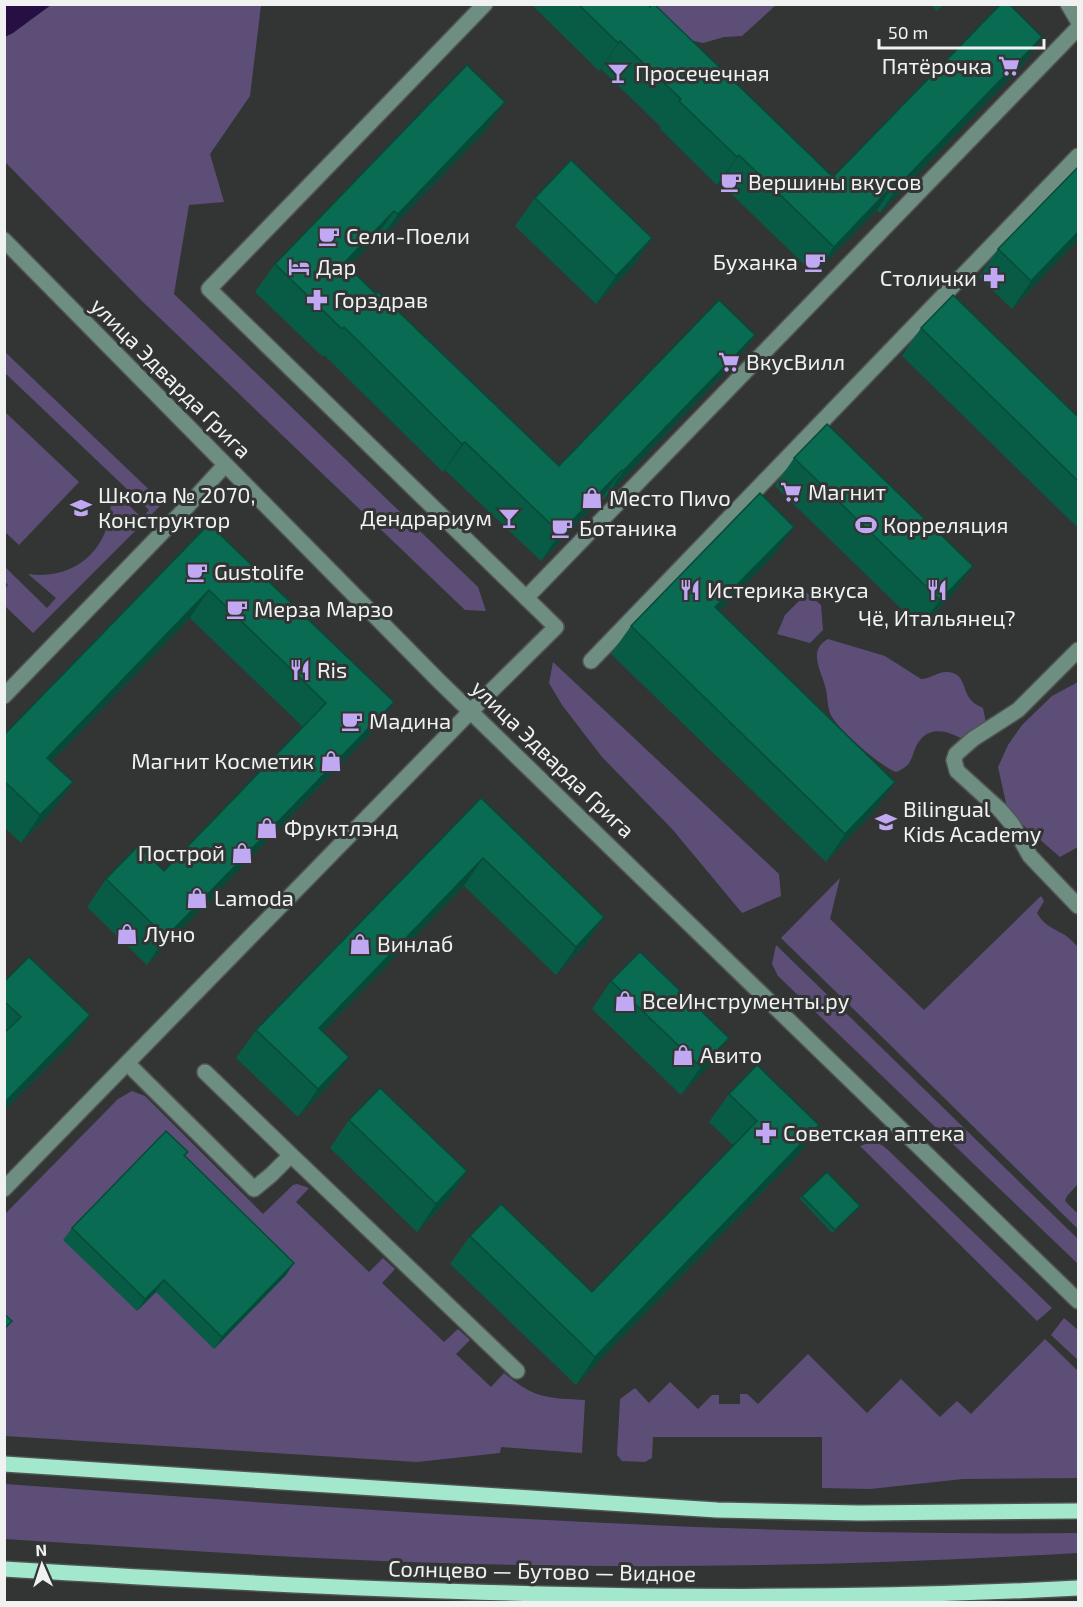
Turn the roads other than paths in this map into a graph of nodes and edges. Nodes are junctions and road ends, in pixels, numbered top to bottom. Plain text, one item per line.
1 (485, 4) edge
2 (1068, 4) edge
3 (1078, 21) edge
4 (1078, 28) edge
5 (1078, 156) edge
6 (4, 240) edge
7 (225, 465) junction
8 (526, 598) junction
9 (1078, 650) edge
10 (591, 661) dead end
11 (4, 696) edge
12 (471, 711) junction
13 (1078, 906) edge
14 (128, 1064) junction
15 (205, 1072) dead end
16 (291, 1155) junction
17 (4, 1189) edge
18 (1078, 1302) edge
19 (517, 1371) dead end
20 (4, 1464) edge
21 (1078, 1504) edge
22 (1078, 1511) edge
23 (1049, 1512) junction
24 (4, 1569) edge
25 (1078, 1588) edge

1 - 8 street
2 - 3 street
4 - 8 street
5 - 10 street
6 - 7 street, улица Эдварда Грига
7 - 11 street
7 - 12 street, улица Эдварда Грига
8 - 12 street
9 - 13 street
12 - 14 street
12 - 18 street, улица Эдварда Грига
14 - 16 street
14 - 17 street
15 - 16 street
16 - 19 street
20 - 23 main road
21 - 23 street
22 - 23 main road
24 - 25 main road, Солнцево — Бутово — Видное

